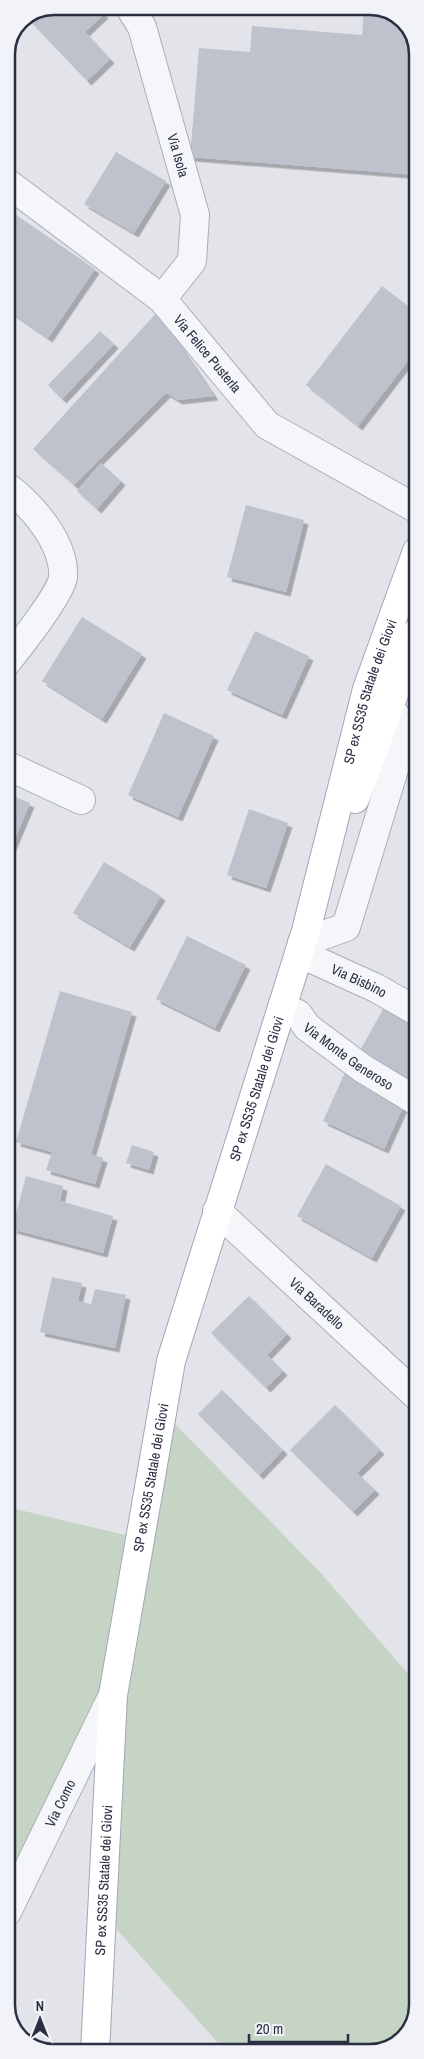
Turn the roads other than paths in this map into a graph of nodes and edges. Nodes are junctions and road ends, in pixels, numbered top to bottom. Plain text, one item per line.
1 (134, 15) edge
2 (15, 189) edge
3 (162, 299) junction
4 (15, 492) edge
5 (409, 505) edge
6 (409, 573) edge
7 (15, 651) edge
8 (409, 654) edge
9 (389, 706) junction
10 (15, 769) edge
11 (82, 800) dead end
12 (303, 939) junction
13 (282, 1006) junction
14 (409, 1007) edge
15 (409, 1097) edge
16 (218, 1211) junction
17 (409, 1389) edge
18 (113, 1694) junction
19 (15, 1896) edge
20 (95, 2044) edge

1 - 3 street, Via Isola
2 - 3 street, Via Felice Pusterla
3 - 5 street, Via Felice Pusterla
4 - 7 street
6 - 12 main road, SP ex SS35 Statale dei Giovi
8 - 9 main road, SP ex SS35 Statale dei Giovi
9 - 12 main road, SP ex SS35 Statale dei Giovi
9 - 12 street
10 - 11 street
12 - 13 main road, SP ex SS35 Statale dei Giovi
12 - 14 street, Via Bisbino
13 - 15 street, Via Monte Generoso
13 - 16 main road, SP ex SS35 Statale dei Giovi
16 - 17 street, Via Baradello
16 - 18 main road, SP ex SS35 Statale dei Giovi
18 - 19 street, Via Como
18 - 20 main road, SP ex SS35 Statale dei Giovi

